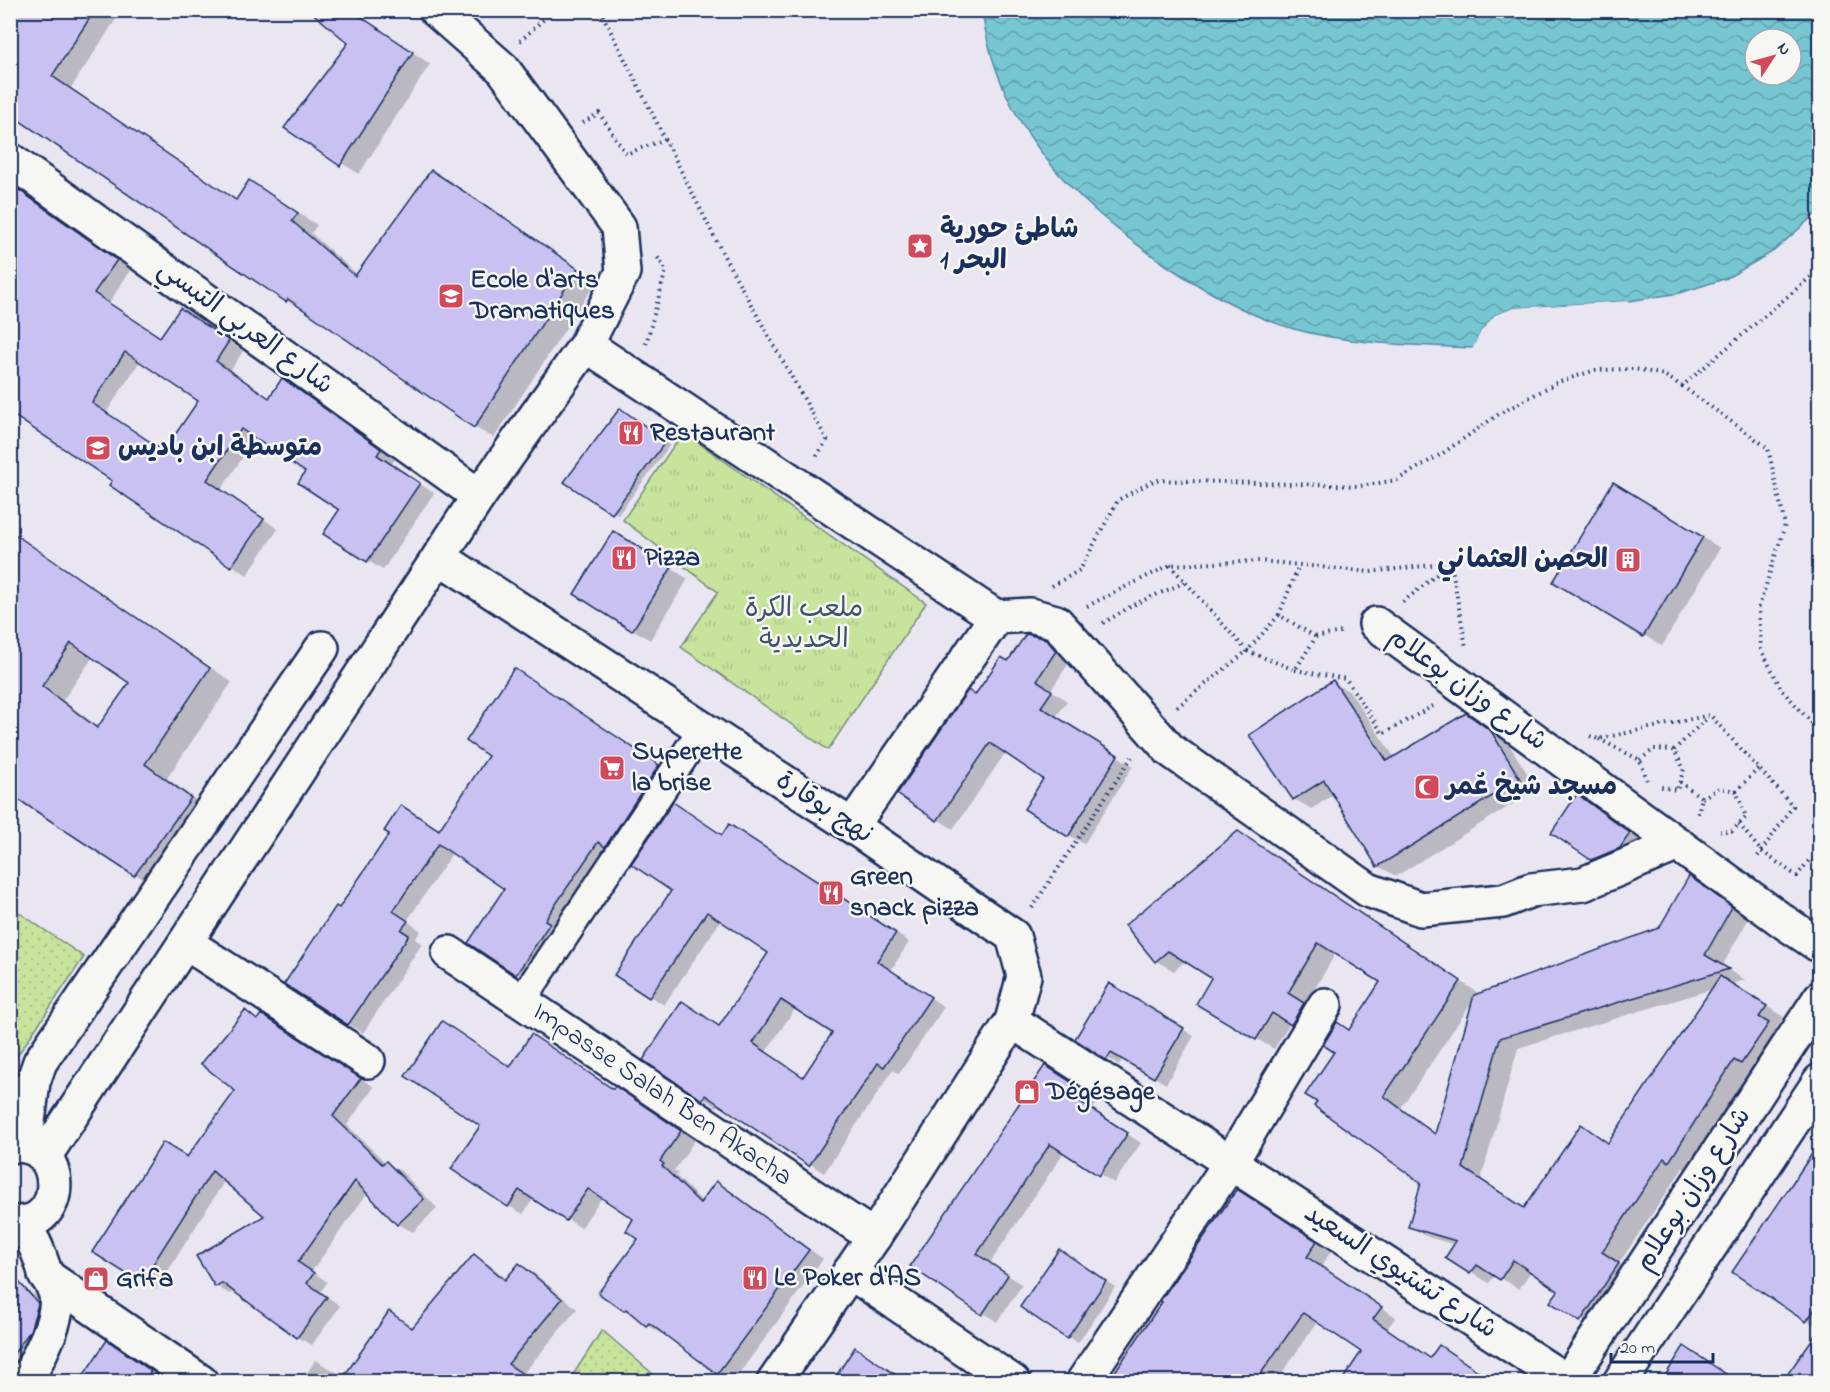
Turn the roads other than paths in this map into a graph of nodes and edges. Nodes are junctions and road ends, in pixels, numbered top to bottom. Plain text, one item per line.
1 (436, 10) edge
2 (10, 160) edge
3 (586, 345) junction
4 (479, 496) junction
5 (439, 557) junction
6 (996, 617) junction
7 (1376, 624) road end
8 (322, 648) dead end
9 (703, 728) junction
10 (852, 826) junction
11 (1678, 844) junction
12 (186, 943) junction
13 (1820, 946) edge
14 (449, 953) dead end
15 (1820, 999) edge
16 (522, 1000) junction
17 (1325, 1005) dead end
18 (1012, 1021) junction
19 (368, 1061) dead end
20 (1820, 1080) edge
21 (21, 1147) edge
22 (1231, 1162) junction
23 (25, 1226) edge
24 (874, 1237) junction
25 (850, 1272) junction
26 (45, 1275) junction
27 (26, 1382) edge
28 (201, 1382) edge
29 (774, 1382) edge
30 (1013, 1382) edge
31 (1083, 1382) edge
32 (1568, 1382) edge
33 (1620, 1382) edge

1 - 3 street
2 - 4 street, شارع العربي التبسي
3 - 4 street
3 - 6 street
4 - 5 street
5 - 9 street, نهج بوقارة
5 - 12 street
6 - 10 street
6 - 11 street
7 - 11 street, شارع وزان بوعلام
8 - 21 street
9 - 10 street, نهج بوقارة
9 - 16 street
10 - 18 street, نهج بوقارة
11 - 13 street, شارع وزان بوعلام
12 - 19 street
12 - 21 street
14 - 16 street, Impasse Salah Ben Akacha
15 - 32 street, شارع وزان بوعلام
16 - 24 street, Impasse Salah Ben Akacha
17 - 22 street
18 - 22 street, شارع تشتيوي السعيد
18 - 24 street
20 - 33 street, شارع وزان بوعلام
21 - 23 street
22 - 31 street
22 - 32 street, شارع تشتيوي السعيد
23 - 26 street
24 - 25 street
25 - 29 street
25 - 30 street
26 - 27 street
26 - 28 street

